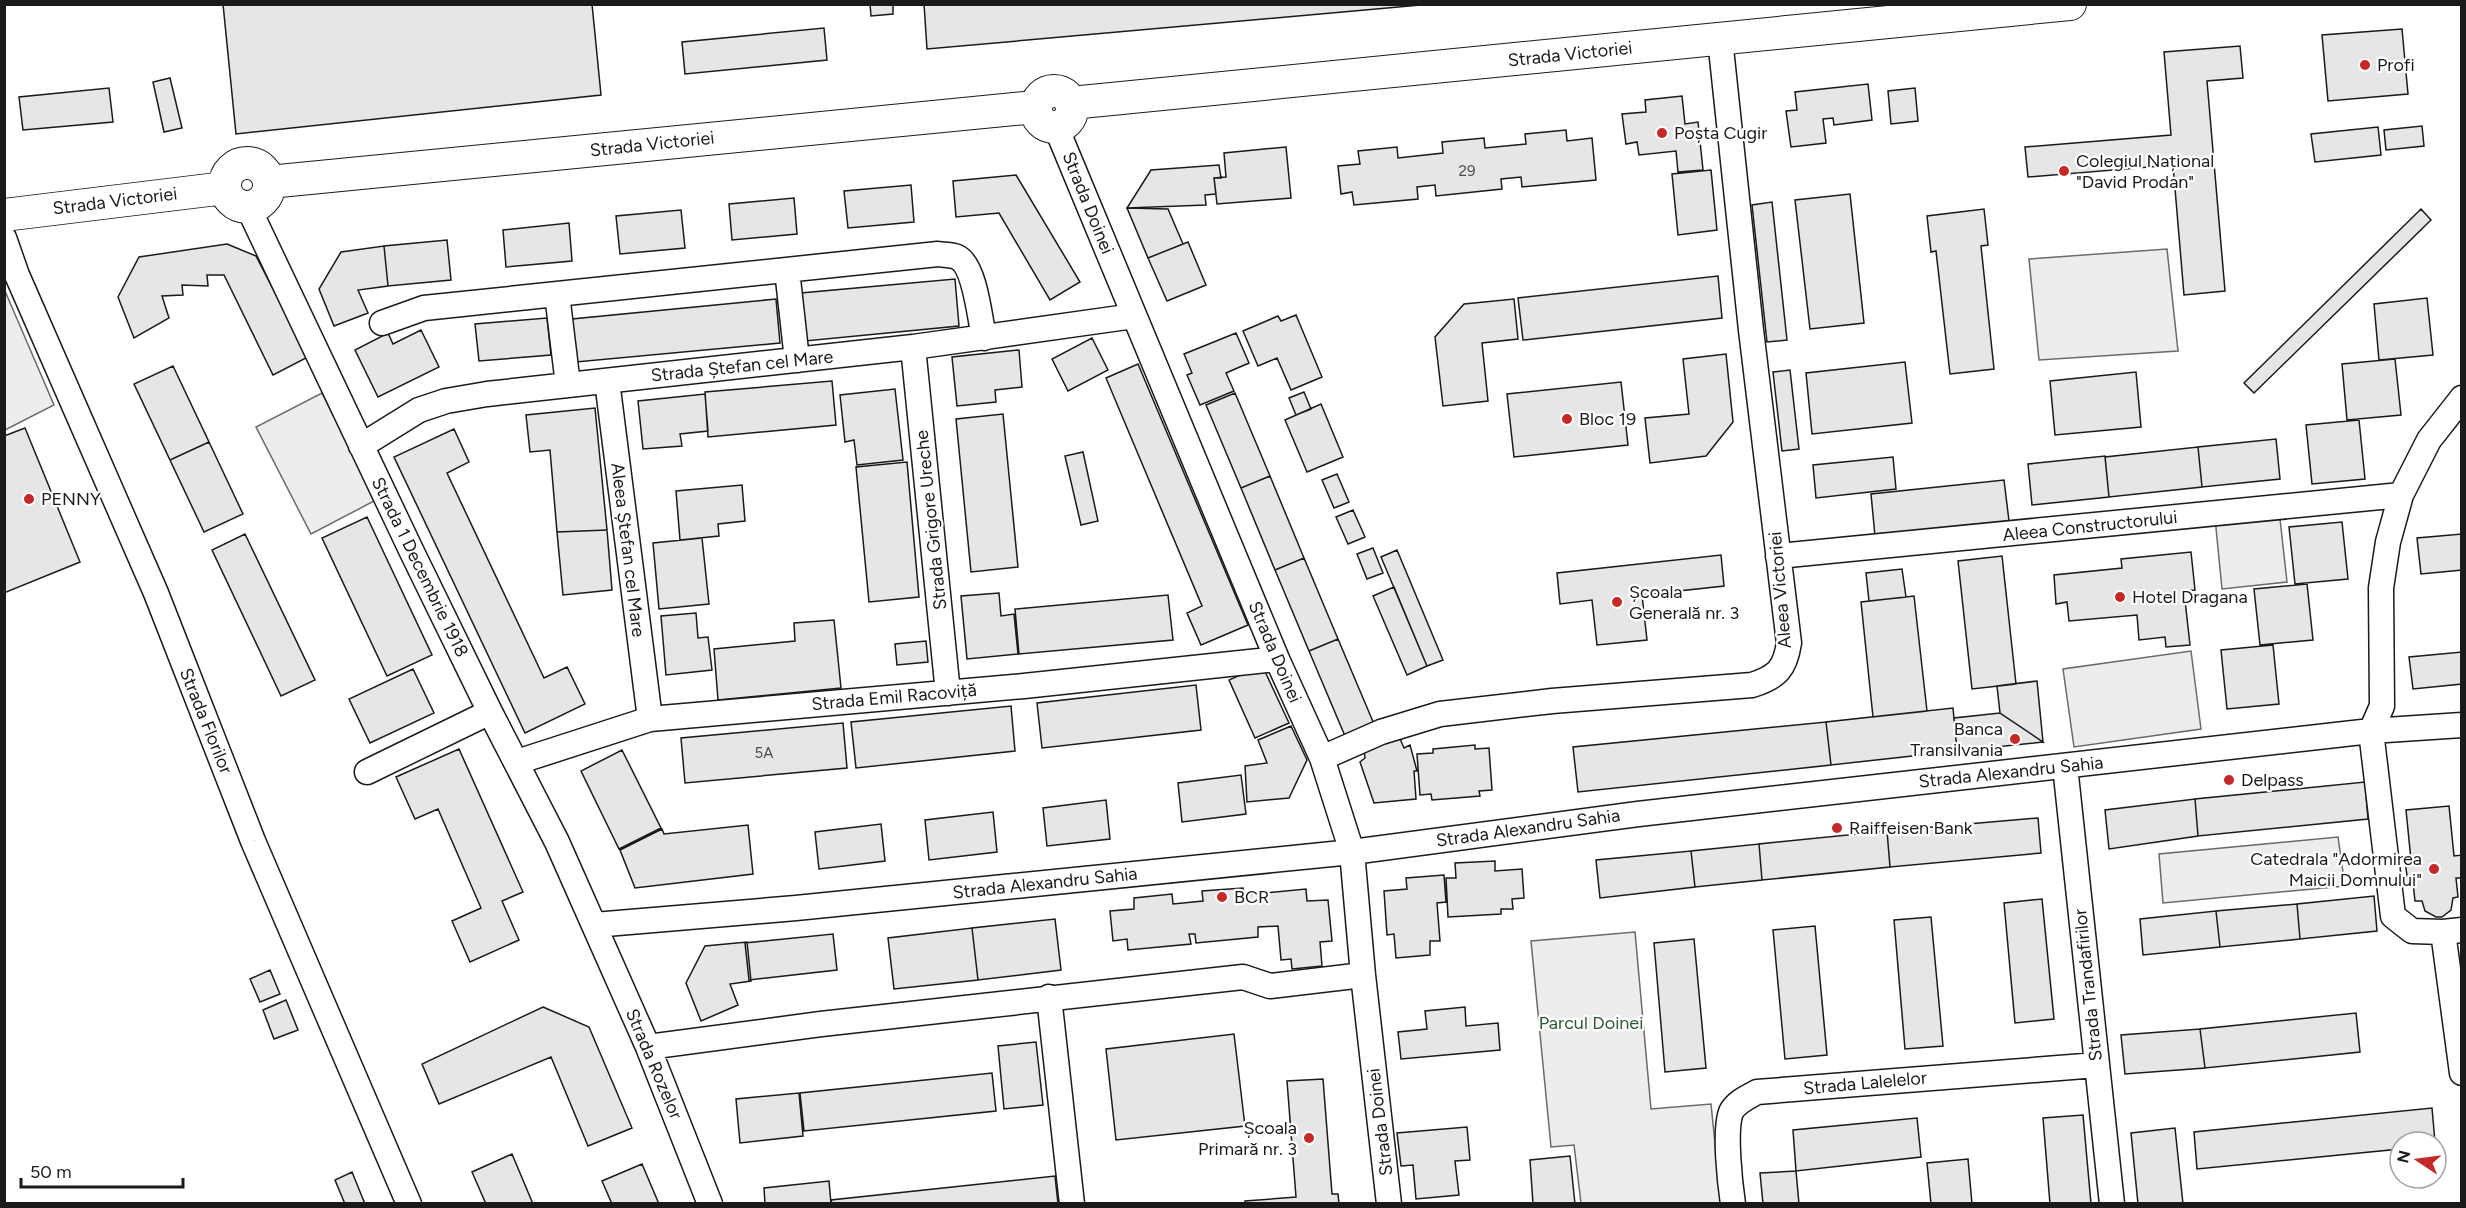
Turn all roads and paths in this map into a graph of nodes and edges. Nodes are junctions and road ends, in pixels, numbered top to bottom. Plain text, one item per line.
1 (2070, 4) edge
2 (1720, 39) junction
3 (1054, 113) junction
4 (236, 197) junction
5 (4, 215) edge
6 (4, 238) edge
7 (787, 270) junction
8 (557, 294) junction
9 (1134, 316) junction
10 (382, 323) dead end
11 (984, 338) junction
12 (913, 347) junction
13 (798, 360) junction
14 (607, 381) junction
15 (568, 386) junction
16 (2462, 398) edge
17 (361, 446) junction
18 (2401, 495) junction
19 (1778, 556) junction
20 (1277, 659) junction
21 (948, 693) junction
22 (490, 712) junction
23 (650, 719) junction
24 (2462, 725) edge
25 (2371, 731) junction
26 (1322, 759) junction
27 (517, 762) junction
28 (2065, 766) junction
29 (367, 772) dead end
30 (1352, 852) junction
31 (594, 925) junction
32 (2452, 931) edge
33 (1363, 975) junction
34 (1049, 997) junction
35 (648, 1047) junction
36 (2460, 1063) edge
37 (2097, 1065) junction
38 (409, 1203) edge
39 (710, 1203) edge
40 (1072, 1203) edge
41 (1389, 1203) edge
42 (1733, 1203) edge
43 (2112, 1203) edge

1 - 2 main road, Strada Victoriei
2 - 3 main road, Strada Victoriei
2 - 19 street, Aleea Victoriei
3 - 4 main road, Strada Victoriei
3 - 9 street, Strada Doinei
4 - 5 main road, Strada Victoriei
4 - 17 street, Strada 1 Decembrie 1918
6 - 38 street, Strada Florilor
7 - 8 street
7 - 11 street
7 - 13 street
8 - 10 street
8 - 15 street
9 - 11 street, Strada Ștefan cel Mare
9 - 20 street, Strada Doinei
11 - 12 street, Strada Ștefan cel Mare
12 - 13 street, Strada Ștefan cel Mare
12 - 21 street, Strada Grigore Ureche
13 - 14 street, Strada Ștefan cel Mare
14 - 15 street, Strada Ștefan cel Mare
14 - 23 street, Aleea Ștefan cel Mare
15 - 17 street, Strada Ștefan cel Mare
16 - 18 street
17 - 22 street, Strada 1 Decembrie 1918
18 - 19 street, Aleea Constructorului
18 - 25 street
19 - 26 street, Aleea Victoriei
20 - 21 street, Strada Emil Racoviță
20 - 26 street, Strada Doinei
21 - 23 street, Strada Emil Racoviță
22 - 27 street, Strada 1 Decembrie 1918
22 - 29 street
23 - 27 street, Strada Emil Racoviță
24 - 25 street, Strada Alexandru Sahia
25 - 28 street, Strada Alexandru Sahia
25 - 32 street
26 - 30 street, Strada Doinei
27 - 31 street, Strada 1 Decembrie 1918
28 - 30 street, Strada Alexandru Sahia
28 - 37 street, Strada Trandafirilor
30 - 31 street, Strada Alexandru Sahia
30 - 33 street, Strada Doinei
31 - 35 street, Strada Rozelor
32 - 36 street
33 - 34 street
33 - 41 street, Strada Doinei
34 - 35 street
34 - 40 street
35 - 39 street, Strada Rozelor
37 - 42 street, Strada Lalelelor
37 - 43 street, Strada Trandafirilor

